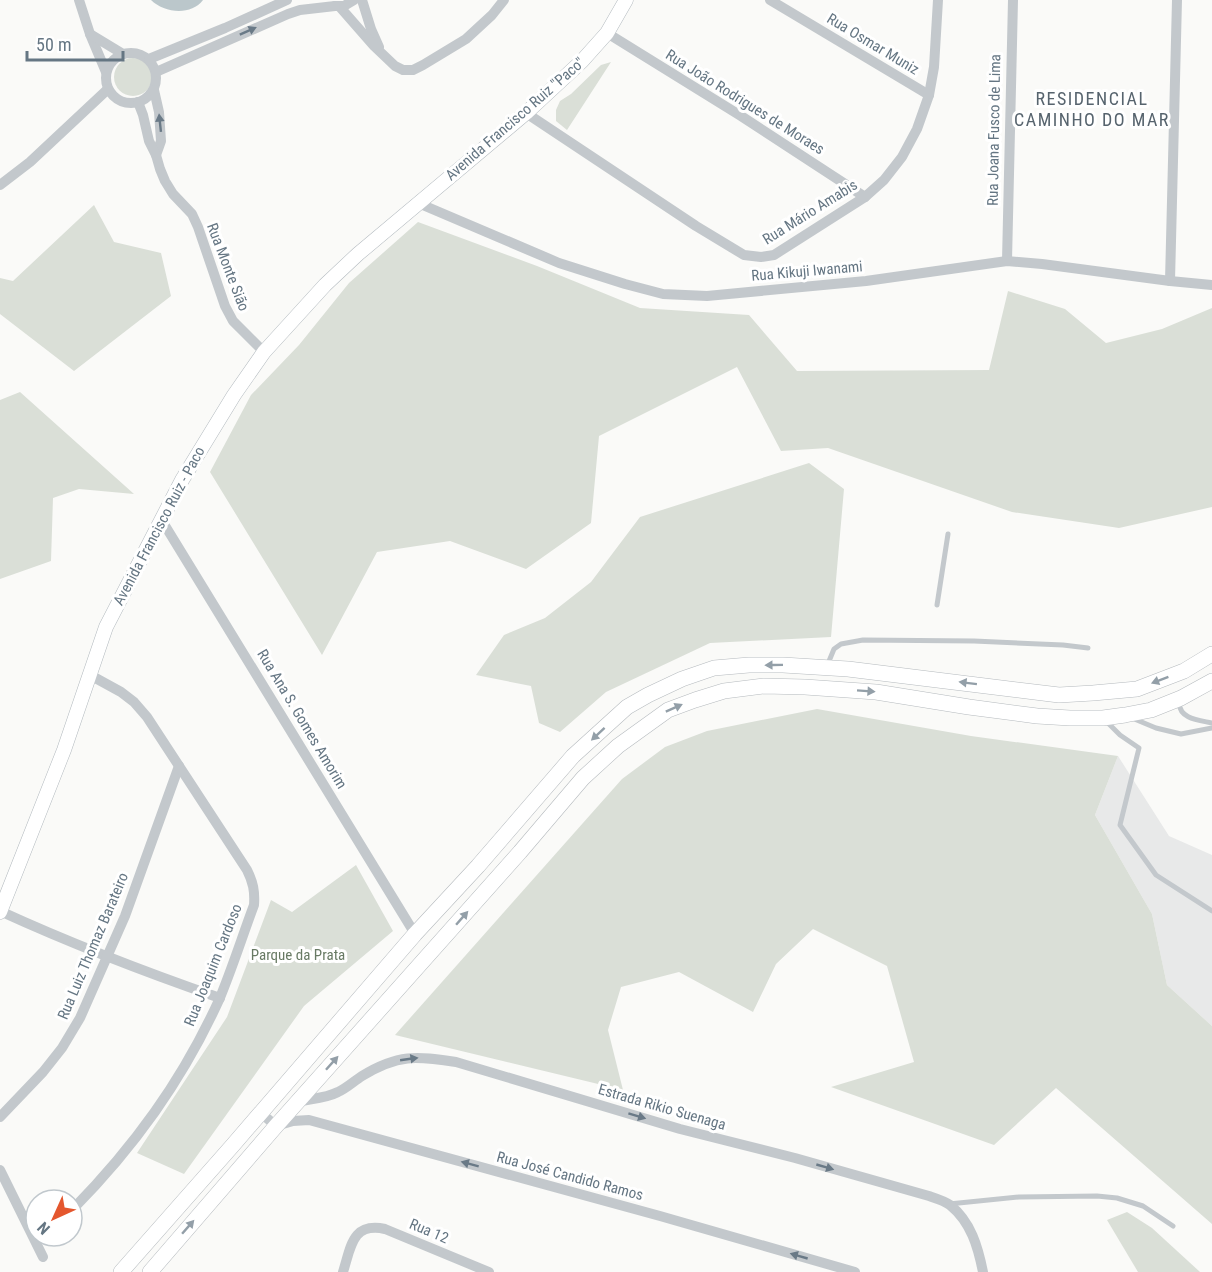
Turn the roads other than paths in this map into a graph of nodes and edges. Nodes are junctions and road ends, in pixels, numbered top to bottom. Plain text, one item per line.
1 (79, 0) edge
2 (287, 0) edge
3 (324, 0) edge
4 (354, 0) edge
5 (362, 0) edge
6 (504, 0) edge
7 (626, 0) edge
8 (770, 0) edge
9 (938, 0) edge
10 (1012, 0) edge
11 (1177, 0) edge
12 (337, 6) junction
13 (607, 33) junction
14 (90, 34) junction
15 (123, 54) junction
16 (384, 55) junction
17 (149, 59) junction
18 (106, 72) junction
19 (156, 72) junction
20 (108, 89) junction
21 (154, 90) junction
22 (929, 95) junction
23 (138, 102) junction
24 (526, 113) junction
25 (156, 155) junction
26 (0, 185) edge
27 (865, 197) junction
28 (418, 203) junction
29 (1007, 261) junction
30 (1170, 281) junction
31 (1212, 285) edge
32 (264, 352) junction
33 (161, 519) junction
34 (948, 534) dead end
35 (937, 605) dead end
36 (1088, 648) dead end
37 (1212, 654) edge
38 (826, 667) junction
39 (90, 675) junction
40 (1209, 686) edge
41 (1181, 698) junction
42 (1125, 715) junction
43 (1103, 718) junction
44 (1212, 723) edge
45 (1212, 728) edge
46 (179, 766) junction
47 (1212, 911) edge
48 (0, 912) edge
49 (416, 934) junction
50 (107, 956) junction
51 (219, 998) junction
52 (297, 1102) junction
53 (261, 1113) junction
54 (0, 1117) edge
55 (276, 1126) junction
56 (0, 1170) edge
57 (84, 1198) edge
58 (949, 1204) junction
59 (24, 1214) edge
60 (1173, 1226) dead end
61 (40, 1248) edge
62 (43, 1257) dead end
63 (121, 1272) edge
64 (150, 1272) edge
65 (343, 1272) edge
66 (489, 1272) edge
67 (855, 1272) edge
68 (983, 1272) edge

1 - 14 street
2 - 17 street
3 - 12 street
4 - 12 street
5 - 16 street
6 - 16 street
7 - 13 street, Avenida Francisco Ruiz "Paco"
8 - 22 street, Rua Osmar Muniz
9 - 22 street, Rua Mário Amabis
10 - 29 street, Rua Joana Fusco de Lima
11 - 30 street
12 - 16 street
19 -> 12 street
13 - 24 street, Avenida Francisco Ruiz "Paco"
13 - 27 street, Rua João Rodrigues de Moraes
14 - 15 street
14 - 18 street
15 - 17 street
15 - 18 street
17 - 19 street
18 - 20 street
19 - 21 street
20 - 23 street
20 - 26 street
21 - 23 street
25 -> 21 street, Rua Monte Sião
22 - 27 street, Rua Mário Amabis
23 - 25 street, Rua Monte Sião
24 - 27 street, Rua Mário Amabis
24 - 28 street, Avenida Francisco Ruiz "Paco"
25 - 32 street, Rua Monte Sião
28 - 29 street, Rua Kikuji Iwanami
28 - 32 street, Avenida Francisco Ruiz - Paco
29 - 30 street, Rua Kikuji Iwanami
30 - 31 street, Rua Kikuji Iwanami
32 - 33 street, Avenida Francisco Ruiz - Paco
33 - 39 street, Avenida Francisco Ruiz - Paco
33 - 49 street, Rua Ana S. Gomes Amorim
34 - 35 lane
36 - 38 lane
37 -> 38 main road
38 -> 49 main road
39 - 46 street
39 - 48 street, Avenida Francisco Ruiz - Paco
40 - 41 main road
41 - 42 main road
41 - 44 lane
42 - 43 main road
42 - 45 lane
43 - 47 lane
52 -> 43 main road
46 - 50 street, Rua Luiz Thomaz Barateiro
46 - 51 street, Rua Joaquim Cardoso
48 - 50 street
49 - 53 main road
50 - 51 street
50 - 54 street, Rua Luiz Thomaz Barateiro
51 - 57 street, Rua Joaquim Cardoso
52 - 55 main road
52 -> 58 street, Estrada Rikio Suenaga
53 - 55 street
53 - 63 main road
64 -> 55 main road
67 -> 55 street, Rua José Candido Ramos
56 - 59 street
58 - 60 lane
58 - 68 street
61 - 62 street
65 - 66 street, Rua 12

